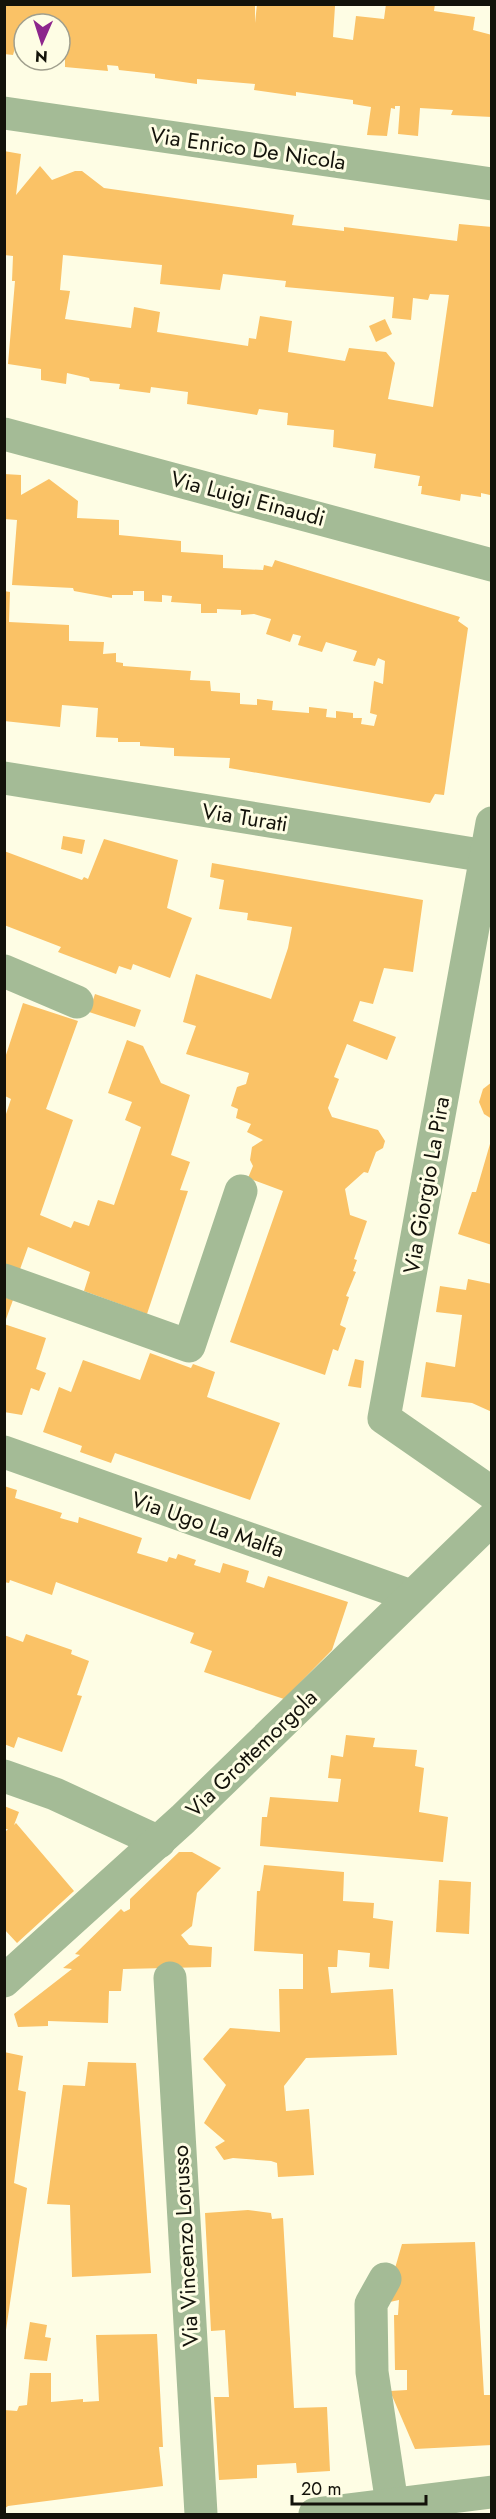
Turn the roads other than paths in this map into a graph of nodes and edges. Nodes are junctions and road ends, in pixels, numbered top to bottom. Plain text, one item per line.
1 (4, 113) edge
2 (492, 184) edge
3 (4, 434) edge
4 (492, 565) edge
5 (4, 778) edge
6 (492, 823) edge
7 (486, 856) junction
8 (4, 971) edge
9 (77, 1002) dead end
10 (241, 1191) dead end
11 (4, 1280) edge
12 (4, 1452) edge
13 (492, 1493) edge
14 (492, 1519) edge
15 (411, 1596) junction
16 (4, 1776) edge
17 (159, 1842) junction
18 (170, 1978) dead end
19 (4, 1981) edge
20 (385, 2279) dead end
21 (492, 2492) edge
22 (392, 2504) junction
23 (436, 2506) edge
24 (201, 2514) edge
25 (315, 2514) edge

1 - 2 street, Via Enrico De Nicola
3 - 4 street, Via Luigi Einaudi
5 - 7 street, Via Turati
6 - 7 street, Via Giorgio La Pira
7 - 13 street, Via Giorgio La Pira
8 - 9 street
10 - 11 street
12 - 15 street, Via Ugo La Malfa
14 - 15 street, Via Grottemorgola
15 - 17 street, Via Grottemorgola
16 - 17 street
17 - 19 street, Via Grottemorgola
18 - 24 street, Via Vincenzo Lorusso
20 - 22 street
21 - 23 street
22 - 23 street
22 - 25 street

